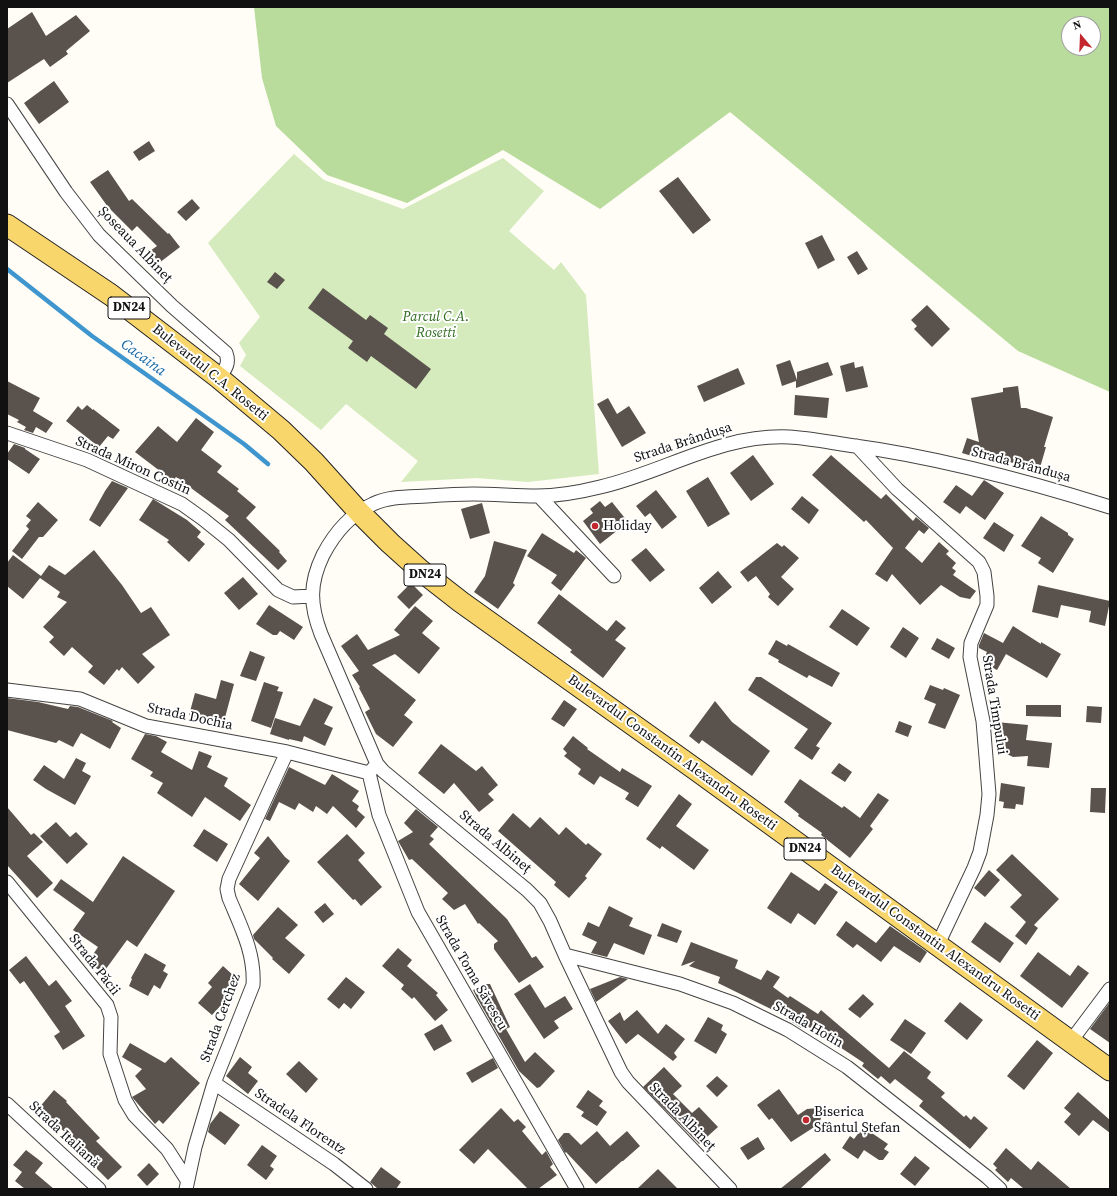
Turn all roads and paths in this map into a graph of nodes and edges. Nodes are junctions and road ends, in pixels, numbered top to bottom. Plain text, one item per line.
1 (7, 104) edge
2 (7, 225) edge
3 (219, 378) junction
4 (7, 432) edge
5 (857, 446) junction
6 (539, 496) junction
7 (1110, 507) edge
8 (359, 512) junction
9 (614, 576) dead end
10 (312, 596) junction
11 (7, 690) edge
12 (286, 752) junction
13 (373, 768) junction
14 (7, 882) edge
15 (938, 944) junction
16 (565, 955) junction
17 (1110, 989) edge
18 (1070, 1042) junction
19 (1110, 1070) edge
20 (214, 1083) junction
21 (7, 1104) edge
22 (186, 1185) edge
23 (99, 1189) edge
24 (366, 1189) edge
25 (577, 1189) edge
26 (730, 1189) edge
27 (1000, 1189) edge

1 - 3 street, Șoseaua Albineț
2 - 3 main road, Bulevardul C.A. Rosetti / DN24
3 - 8 main road, Bulevardul C.A. Rosetti / DN24
4 - 10 street, Strada Miron Costin
5 - 6 street, Strada Brândușa
5 - 7 street, Strada Brândușa
5 - 15 street, Strada Timpului
6 - 8 street, Strada Brândușa
6 - 9 street
8 - 10 street, Strada Albineț
8 - 15 main road, Bulevardul Constantin Alexandru Rosetti / DN24
10 - 13 street, Strada Albineț
11 - 12 street, Strada Dochia
12 - 13 street, Strada Dochia
12 - 20 street, Strada Cerchez
13 - 16 street, Strada Albineț
13 - 25 street, Strada Toma Săvescu
14 - 22 street, Strada Păcii
15 - 18 main road, Bulevardul Constantin Alexandru Rosetti / DN24
16 - 26 street, Strada Albineț
16 - 27 street, Strada Hotin
17 - 18 street
18 - 19 main road, Bulevardul Constantin Alexandru Rosetti / DN24
20 - 22 street, Strada Cerchez
20 - 24 street, Stradela Florentz
21 - 23 street, Strada Italiană

